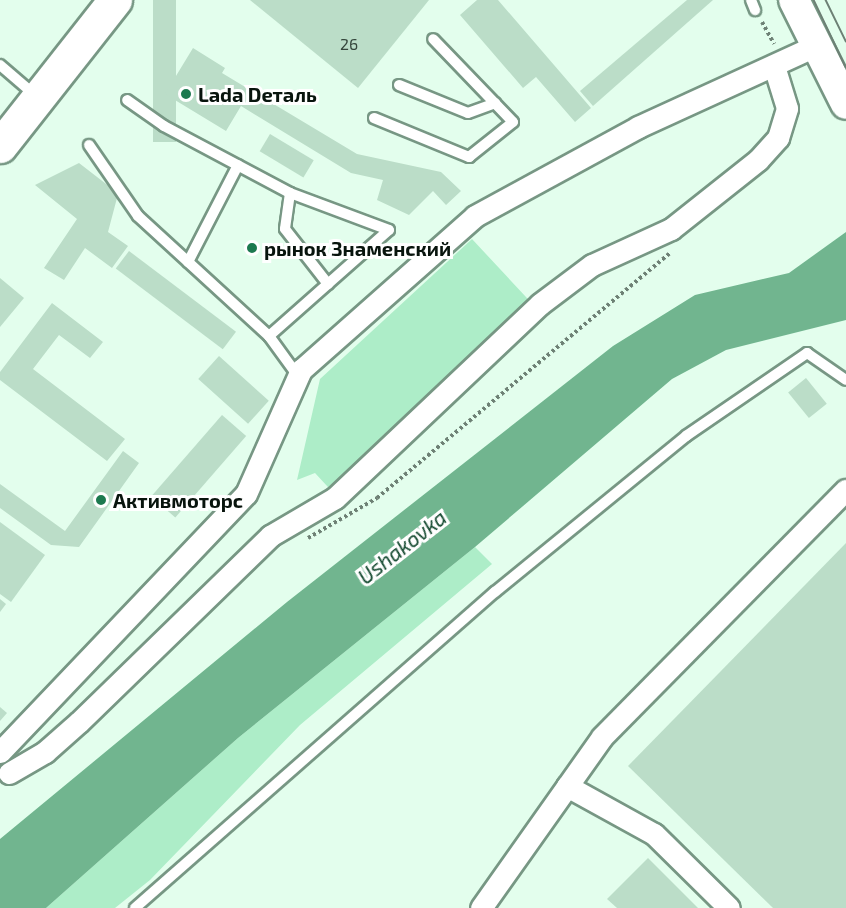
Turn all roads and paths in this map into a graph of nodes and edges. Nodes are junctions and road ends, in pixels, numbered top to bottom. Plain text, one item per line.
1 (115, 0) edge
2 (794, 0) edge
3 (753, 5) edge
4 (433, 39) dead end
5 (817, 45) junction
6 (778, 64) junction
7 (0, 65) edge
8 (399, 85) dead end
9 (38, 97) junction
10 (127, 100) dead end
11 (495, 103) junction
12 (846, 104) edge
13 (374, 118) dead end
14 (89, 145) dead end
15 (0, 146) edge
16 (238, 165) junction
17 (290, 193) junction
18 (675, 249) dead end
19 (188, 262) junction
20 (328, 284) junction
21 (269, 336) junction
22 (298, 376) junction
23 (846, 380) edge
24 (846, 490) edge
25 (299, 540) dead end
26 (0, 752) edge
27 (9, 773) dead end
28 (567, 786) junction
29 (135, 908) edge
30 (481, 908) edge
31 (729, 908) edge

1 - 9 main road
2 - 5 main road
3 - 6 path
4 - 11 lane
5 - 6 street
5 - 12 main road
6 - 22 street
6 - 27 street
7 - 9 lane
8 - 11 lane
9 - 15 main road
10 - 16 lane
11 - 13 lane
14 - 19 lane
16 - 17 lane
16 - 19 lane
17 - 20 lane
17 - 20 lane
18 - 25 path
19 - 21 lane
20 - 21 lane
21 - 22 lane
22 - 26 street
23 - 29 lane
24 - 28 street
28 - 30 street
28 - 31 street

